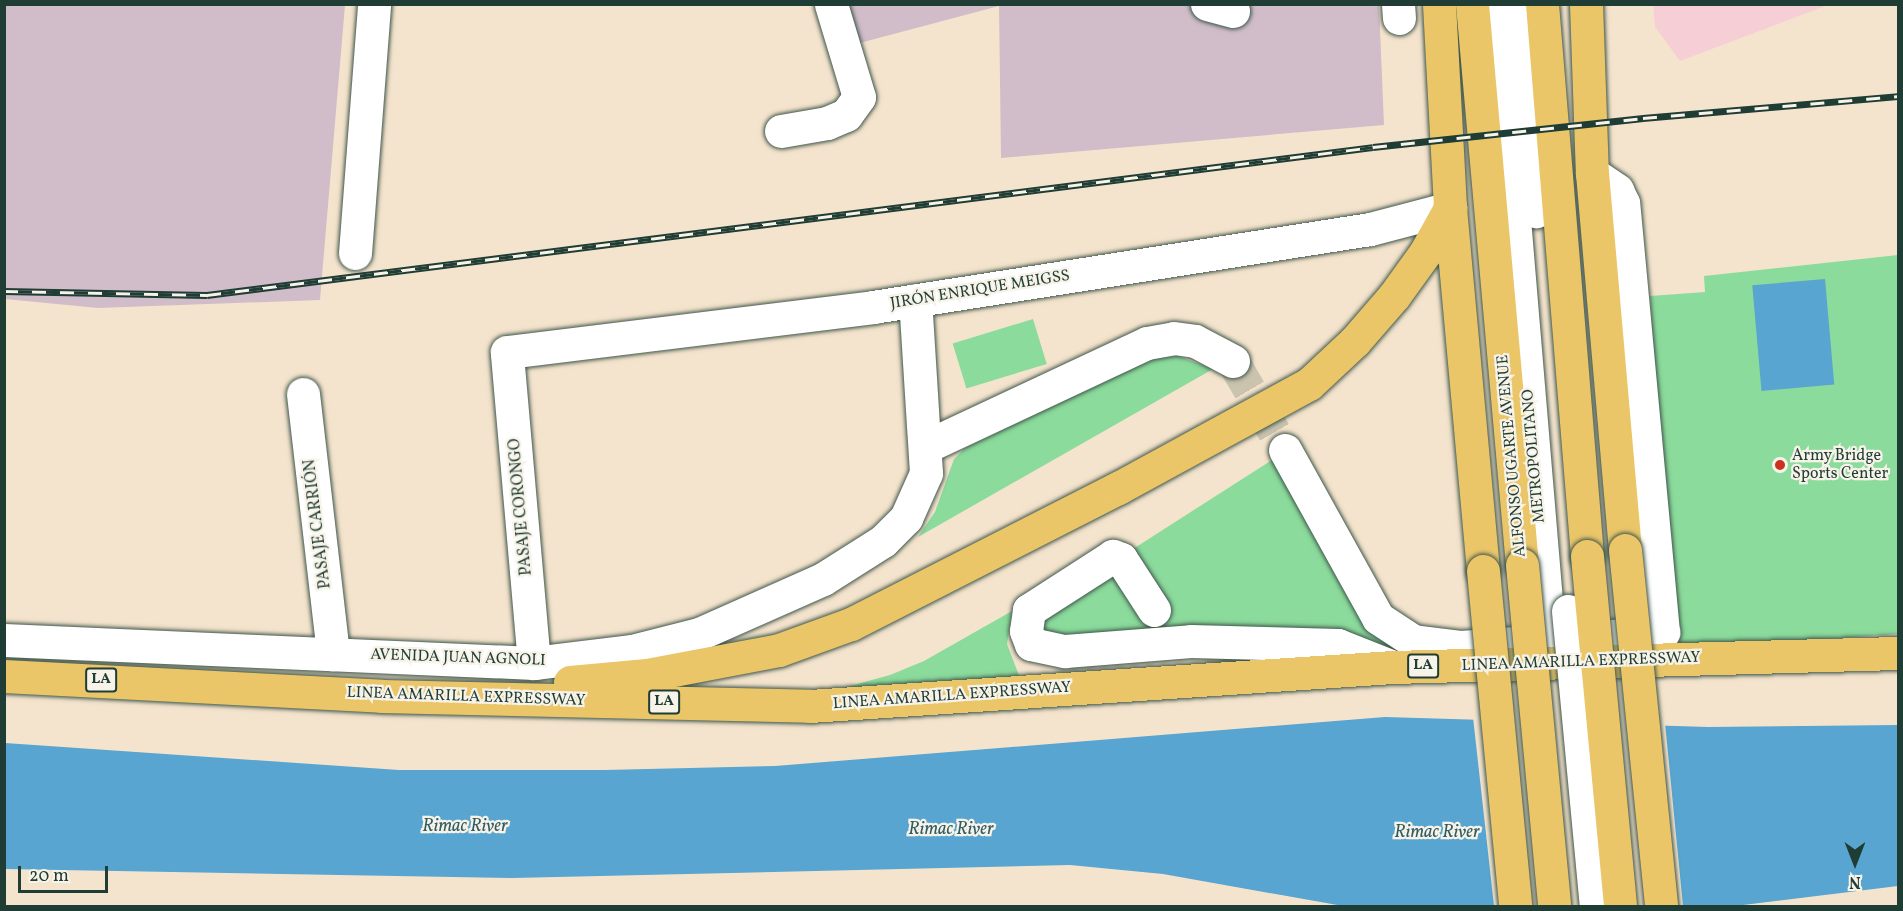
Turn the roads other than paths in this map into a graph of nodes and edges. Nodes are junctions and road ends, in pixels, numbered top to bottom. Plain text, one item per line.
1 (374, 4) edge
2 (831, 4) edge
3 (1439, 4) edge
4 (1472, 4) edge
5 (1496, 4) edge
6 (1520, 4) edge
7 (1542, 4) edge
8 (1586, 4) edge
9 (781, 131) dead end
10 (1592, 173) junction
11 (1450, 208) junction
12 (355, 253) dead end
13 (915, 300) junction
14 (507, 352) joint
15 (1233, 361) tunnel mouth
16 (303, 394) dead end
17 (927, 446) junction
18 (1285, 450) tunnel mouth
19 (1154, 610) dead end
20 (1558, 612) junction
21 (4, 640) edge
22 (1899, 653) edge
23 (333, 654) junction
24 (534, 663) junction
25 (1393, 666) junction
26 (4, 676) edge
27 (381, 696) junction
28 (1515, 906) edge
29 (1554, 906) edge
30 (1573, 906) edge
31 (1596, 906) edge
32 (1620, 906) edge
33 (1661, 906) edge

1 - 12 street
2 - 9 street
3 - 11 main road
4 - 29 main road, ALFONSO UGARTE AVENUE, bridge
5 - 20 street, METROPOLITANO
6 - 20 street, METROPOLITANO
7 - 32 main road, bridge
8 - 10 main road
10 - 18 street
10 - 33 main road, bridge
11 - 13 street, JIRÓN ENRIQUE MEIGSS
11 - 27 main road
11 - 28 main road, bridge
13 - 14 street, JIRÓN ENRIQUE MEIGSS
13 - 17 street, AVENIDA JUAN AGNOLI
14 - 24 street, PASAJE CORONGO
15 - 17 street
16 - 23 street, PASAJE CARRIÓN
17 - 24 street, AVENIDA JUAN AGNOLI
19 - 25 street
20 - 30 street, METROPOLITANO
20 - 31 street, METROPOLITANO, bridge
21 - 23 street, AVENIDA JUAN AGNOLI
22 - 25 main road, LINEA AMARILLA EXPRESSWAY / LA
23 - 24 street, AVENIDA JUAN AGNOLI
25 - 27 main road, LINEA AMARILLA EXPRESSWAY / LA
26 - 27 main road, LINEA AMARILLA EXPRESSWAY / LA

